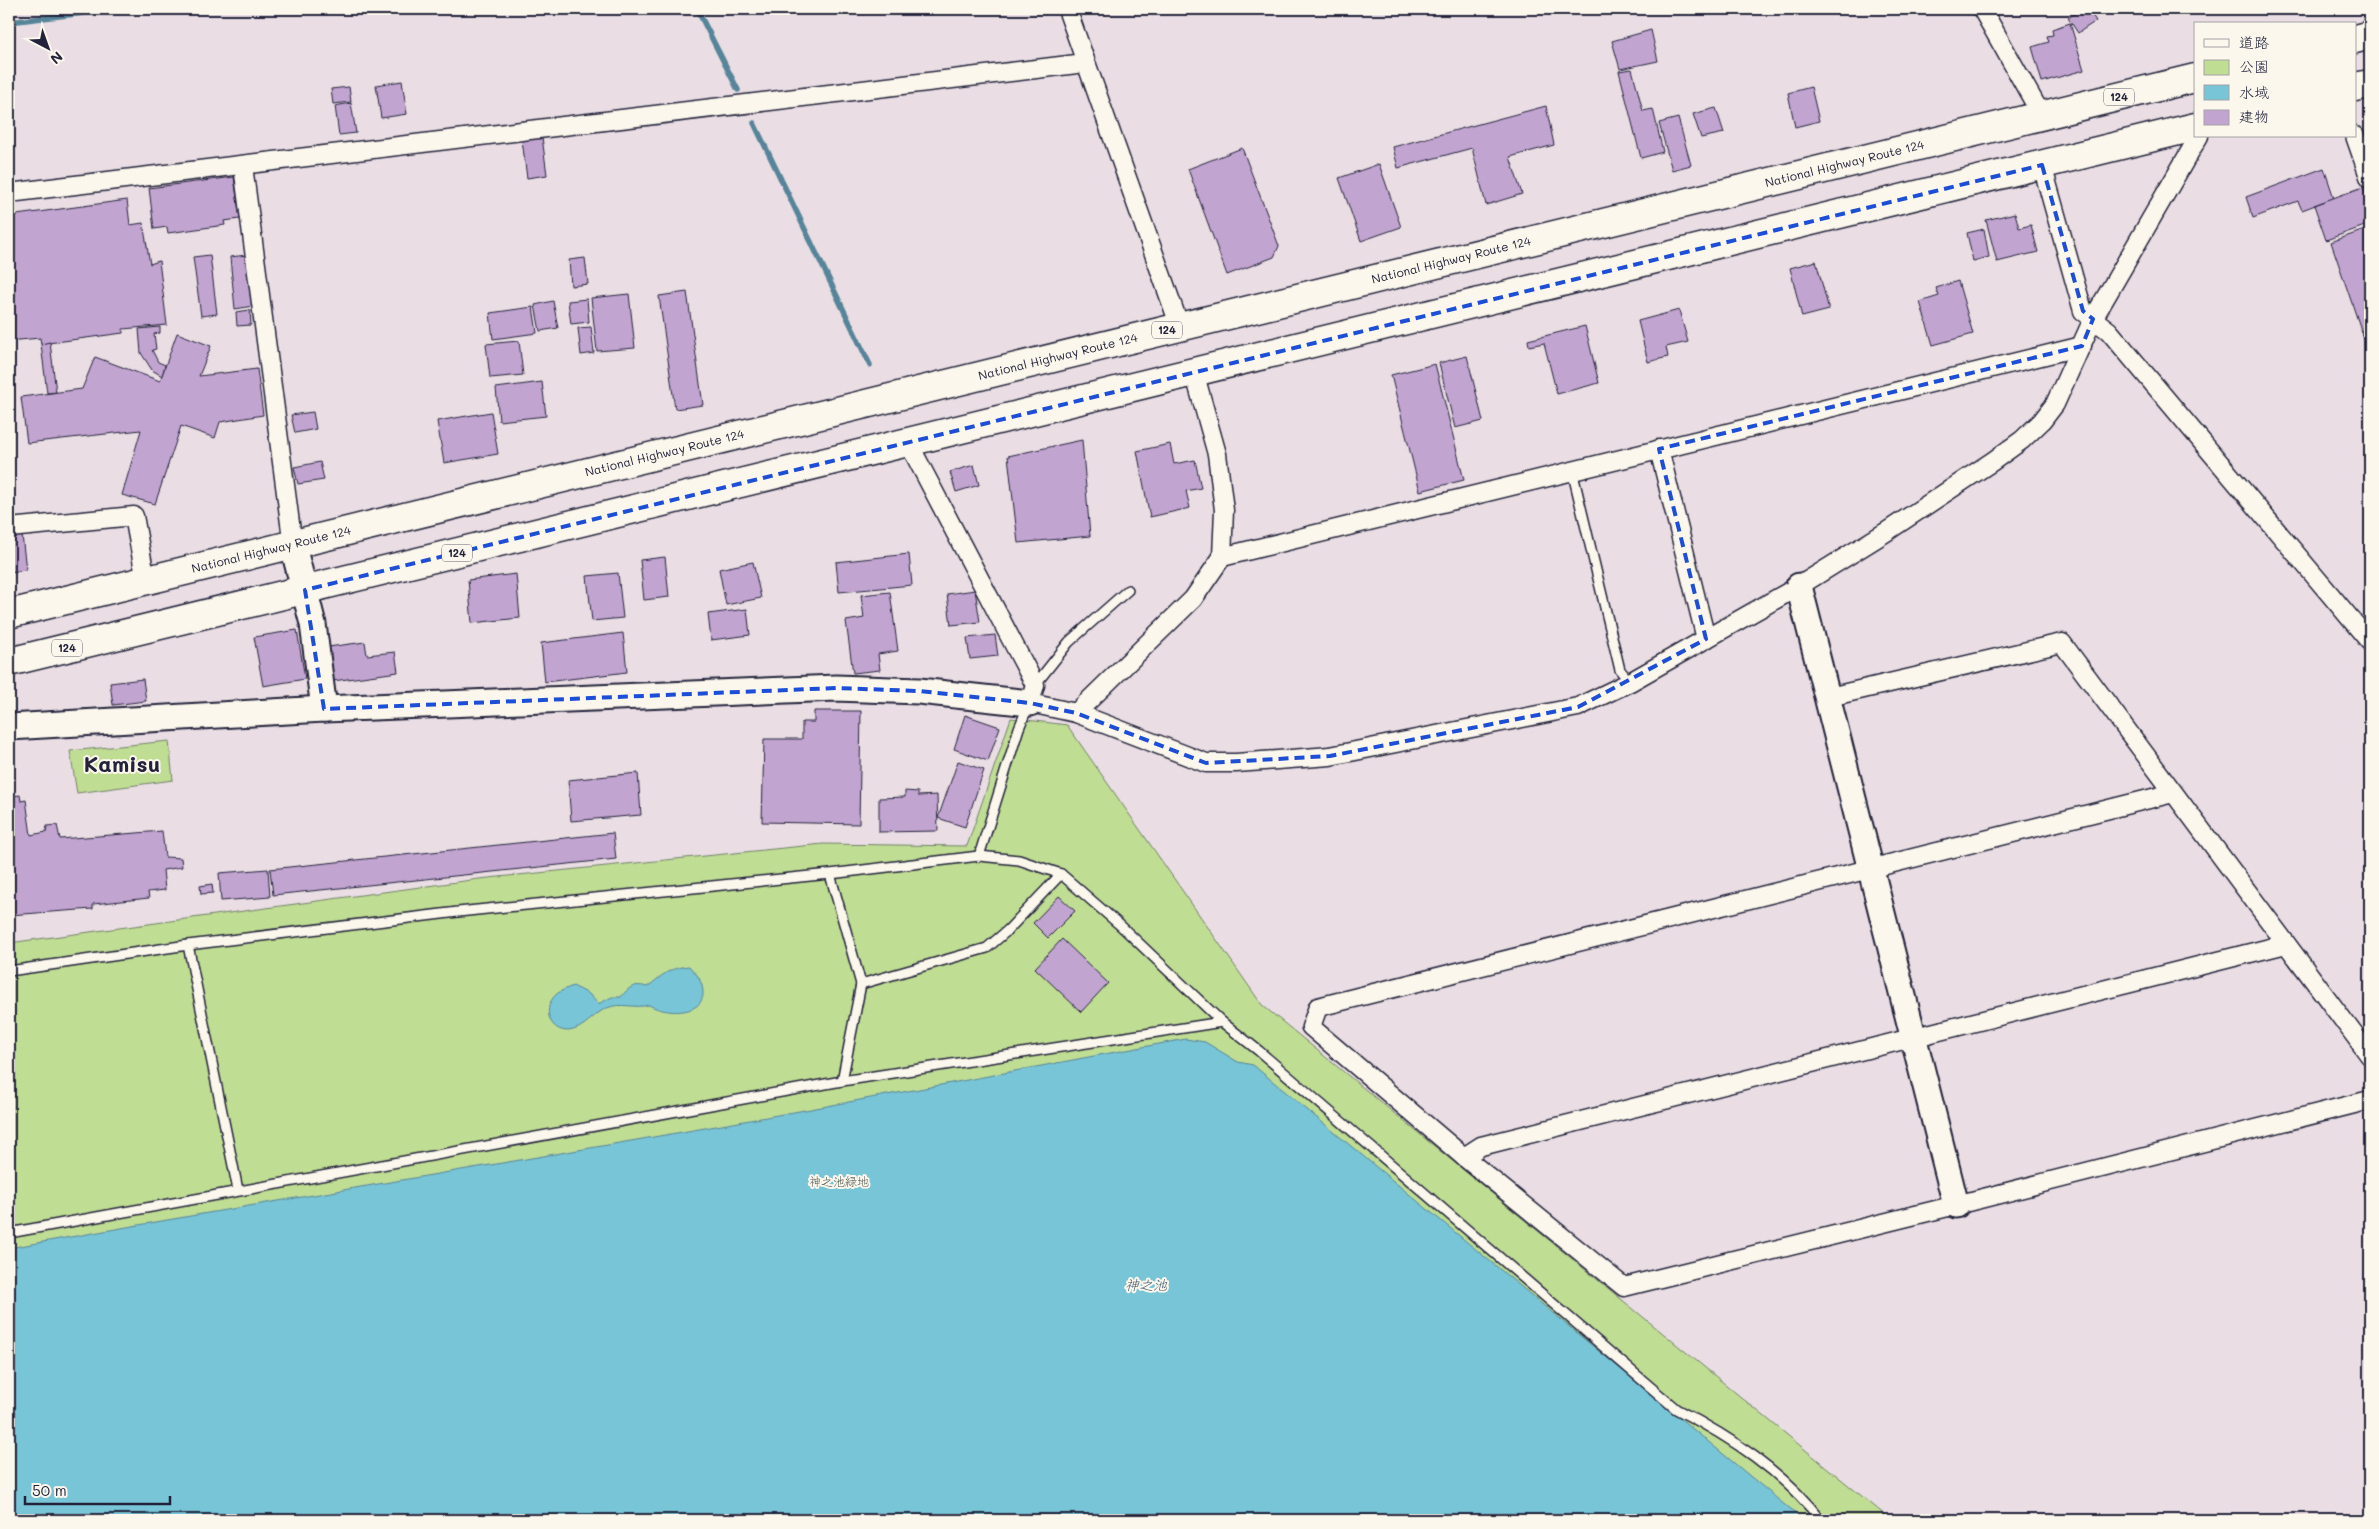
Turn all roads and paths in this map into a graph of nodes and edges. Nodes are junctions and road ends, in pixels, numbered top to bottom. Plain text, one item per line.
1 (1067, 9) edge
2 (1982, 9) edge
3 (2370, 35) edge
4 (2356, 39) edge
5 (1084, 63) junction
6 (2194, 78) edge
7 (2370, 84) edge
8 (2356, 87) edge
9 (2042, 116) junction
10 (2194, 127) edge
11 (2198, 138) edge
12 (2356, 138) edge
13 (2042, 165) junction
14 (243, 166) junction
15 (2370, 179) edge
16 (9, 193) edge
17 (2093, 319) junction
18 (1180, 327) junction
19 (2082, 346) junction
20 (1194, 372) junction
21 (908, 442) junction
22 (1660, 449) junction
23 (1572, 470) junction
24 (9, 528) edge
25 (292, 546) junction
26 (1222, 557) junction
27 (146, 581) junction
28 (1799, 586) junction
29 (305, 590) junction
30 (1128, 590) dead end
31 (9, 614) edge
32 (1706, 639) junction
33 (2370, 642) edge
34 (9, 662) edge
35 (1630, 682) junction
36 (1033, 694) junction
37 (1829, 697) junction
38 (324, 709) junction
39 (1076, 714) junction
40 (9, 727) edge
41 (2173, 793) junction
42 (979, 856) junction
43 (1870, 868) junction
44 (830, 874) junction
45 (1061, 874) junction
46 (2286, 944) junction
47 (188, 945) junction
48 (9, 971) edge
49 (861, 984) junction
50 (1222, 1022) junction
51 (1914, 1036) junction
52 (2370, 1056) edge
53 (842, 1081) junction
54 (2370, 1100) edge
55 (1464, 1157) junction
56 (238, 1190) junction
57 (1956, 1205) junction
58 (9, 1233) edge
59 (1821, 1520) edge

1 - 5 street
2 - 9 street
3 - 4 highway
5 - 14 street
5 - 18 street
6 - 9 highway, National Highway Route 124 / 124
7 - 8 highway
9 - 18 highway, National Highway Route 124 / 124
10 - 13 highway, 124
11 - 17 street
12 - 15 street
13 - 17 street
13 - 20 highway, 124
14 - 16 street
14 - 25 street
17 - 19 street
17 - 33 street
18 - 25 highway, National Highway Route 124 / 124
19 - 22 street
19 - 28 street
20 - 21 highway, 124
20 - 26 street
21 - 29 highway, 124
21 - 36 street
22 - 23 street
22 - 32 street
23 - 26 street
23 - 35 lane
24 - 27 street
25 - 27 highway, National Highway Route 124 / 124
25 - 29 street
26 - 39 street
27 - 31 highway, National Highway Route 124 / 124
28 - 32 street
28 - 37 street
29 - 34 highway, 124
29 - 38 street
30 - 36 lane
32 - 35 street
35 - 39 street
36 - 38 street
36 - 39 street
36 - 42 lane
37 - 41 street
37 - 43 street
38 - 40 street
41 - 43 street
41 - 46 street
42 - 44 lane
42 - 45 lane
43 - 51 street
43 - 55 street
44 - 47 lane
44 - 49 lane
45 - 49 lane
45 - 50 lane
46 - 51 street
46 - 52 street
47 - 48 lane
47 - 56 lane
49 - 53 lane
50 - 53 lane
50 - 59 lane
51 - 55 street
51 - 57 street
53 - 56 lane
54 - 57 street
55 - 57 street
56 - 58 lane

